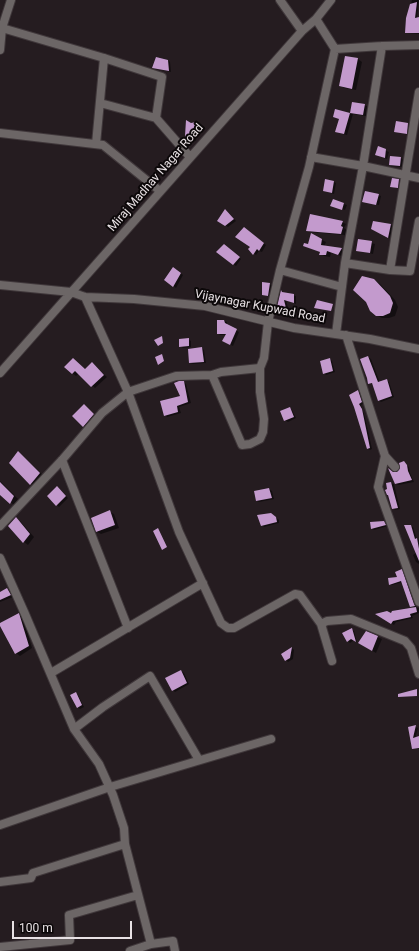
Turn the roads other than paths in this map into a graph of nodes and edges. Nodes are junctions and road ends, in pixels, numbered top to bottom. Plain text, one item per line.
1 (11, 0) edge
2 (280, 0) edge
3 (331, 0) edge
4 (316, 19) junction
5 (2, 28) junction
6 (302, 31) junction
7 (419, 45) edge
8 (382, 46) junction
9 (335, 49) junction
10 (0, 50) edge
11 (104, 58) junction
12 (419, 92) edge
13 (100, 103) junction
14 (156, 118) junction
15 (0, 133) edge
16 (96, 144) junction
17 (190, 157) junction
18 (311, 157) junction
19 (363, 166) junction
20 (406, 175) junction
21 (419, 178) edge
22 (160, 191) junction
23 (419, 221) edge
24 (345, 263) junction
25 (280, 270) junction
26 (390, 270) junction
27 (0, 285) edge
28 (342, 287) junction
29 (71, 292) junction
30 (86, 297) junction
31 (268, 322) junction
32 (336, 334) junction
33 (346, 335) junction
34 (419, 349) edge
35 (260, 368) junction
36 (0, 373) edge
37 (212, 375) junction
38 (128, 392) junction
39 (385, 456) junction
40 (62, 460) junction
41 (395, 467) dead end
42 (0, 526) edge
43 (0, 558) edge
44 (203, 583) junction
45 (419, 602) edge
46 (321, 624) junction
47 (128, 628) junction
48 (332, 661) dead end
49 (50, 673) junction
50 (419, 674) edge
51 (74, 729) junction
52 (271, 738) dead end
53 (199, 760) junction
54 (110, 787) junction
55 (0, 825) edge
56 (125, 844) junction
57 (0, 882) edge
58 (138, 895) junction
59 (151, 944) junction
60 (0, 947) edge
61 (130, 951) edge
62 (175, 951) edge

1 - 5 street
2 - 6 street
3 - 4 street, Miraj Madhav Nagar Road
4 - 6 street, Miraj Madhav Nagar Road
4 - 9 street
5 - 10 street
5 - 11 street
6 - 17 street, Miraj Madhav Nagar Road
7 - 8 street
8 - 9 street
8 - 19 street
9 - 18 street
11 - 13 street
11 - 14 street
12 - 20 street
13 - 14 street
13 - 16 street
14 - 17 street
15 - 16 street
16 - 22 street
17 - 22 street, Miraj Madhav Nagar Road
18 - 19 street
18 - 25 street
19 - 20 street
19 - 24 street
20 - 21 street
20 - 26 street
22 - 29 street, Miraj Madhav Nagar Road
23 - 26 street
24 - 26 street
24 - 28 street
25 - 28 street
25 - 31 street
27 - 29 street, Vijaynagar Kupwad Road
28 - 32 street
29 - 30 street, Vijaynagar Kupwad Road
29 - 36 street, Miraj Madhav Nagar Road
30 - 31 street, Vijaynagar Kupwad Road
30 - 38 street
31 - 32 street, Vijaynagar Kupwad Road
31 - 35 street
32 - 33 street, Vijaynagar Kupwad Road
33 - 34 street, Vijaynagar Kupwad Road
33 - 39 street
35 - 37 street
35 - 37 street
37 - 38 street
38 - 40 street
38 - 44 street
39 - 41 street
39 - 45 street
40 - 42 street
40 - 47 street
43 - 49 street
44 - 46 street
44 - 47 street
46 - 48 street
46 - 50 street
47 - 49 street
49 - 51 street
51 - 53 street
51 - 54 street
52 - 53 street
53 - 54 street
54 - 55 street
54 - 56 street
56 - 57 street
56 - 58 street
58 - 59 street
58 - 60 street
59 - 61 street
59 - 62 street

